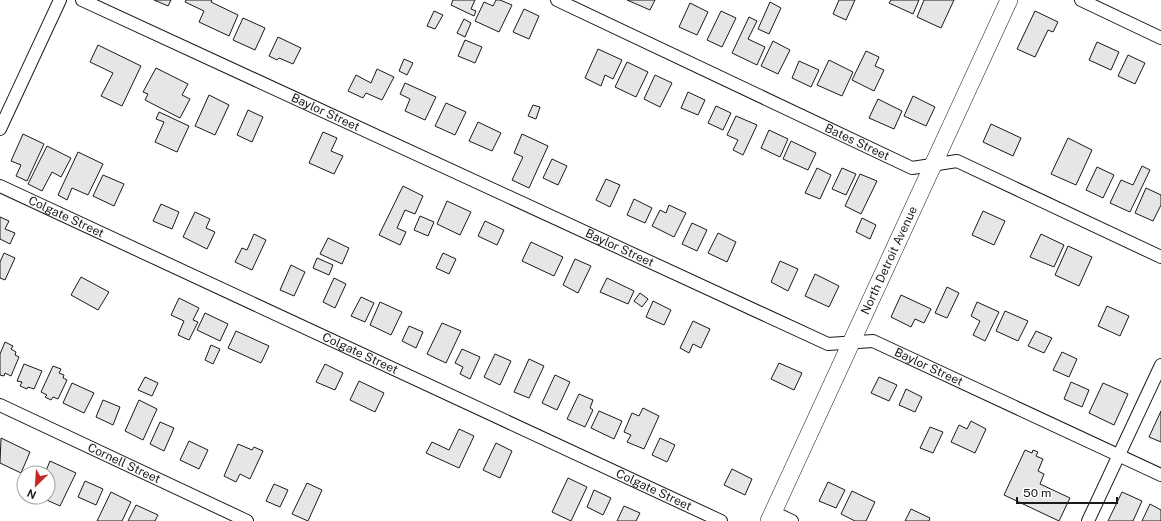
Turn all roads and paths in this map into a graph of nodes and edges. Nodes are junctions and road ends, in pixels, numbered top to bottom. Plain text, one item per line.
1 (60, 0) edge
2 (82, 0) edge
3 (557, 0) edge
4 (1009, 0) edge
5 (1081, 0) edge
6 (1161, 38) edge
7 (0, 129) edge
8 (933, 165) junction
9 (0, 186) edge
10 (1161, 257) edge
11 (850, 342) junction
12 (1161, 365) edge
13 (0, 405) edge
14 (1118, 455) junction
15 (1161, 475) edge
16 (771, 516) edge
17 (247, 521) edge
18 (721, 521) edge
19 (792, 521) edge
20 (1088, 521) edge

1 - 7 street
2 - 11 street, Baylor Street
3 - 8 street, Bates Street
4 - 8 street, North Detroit Avenue
5 - 6 street
8 - 10 street, Bates Street
8 - 11 street, North Detroit Avenue
9 - 18 street, Colgate Street
11 - 14 street, Baylor Street
11 - 16 street, North Detroit Avenue
12 - 14 street
13 - 17 street, Cornell Street
14 - 15 street, Baylor Street
14 - 20 street
16 - 19 street

